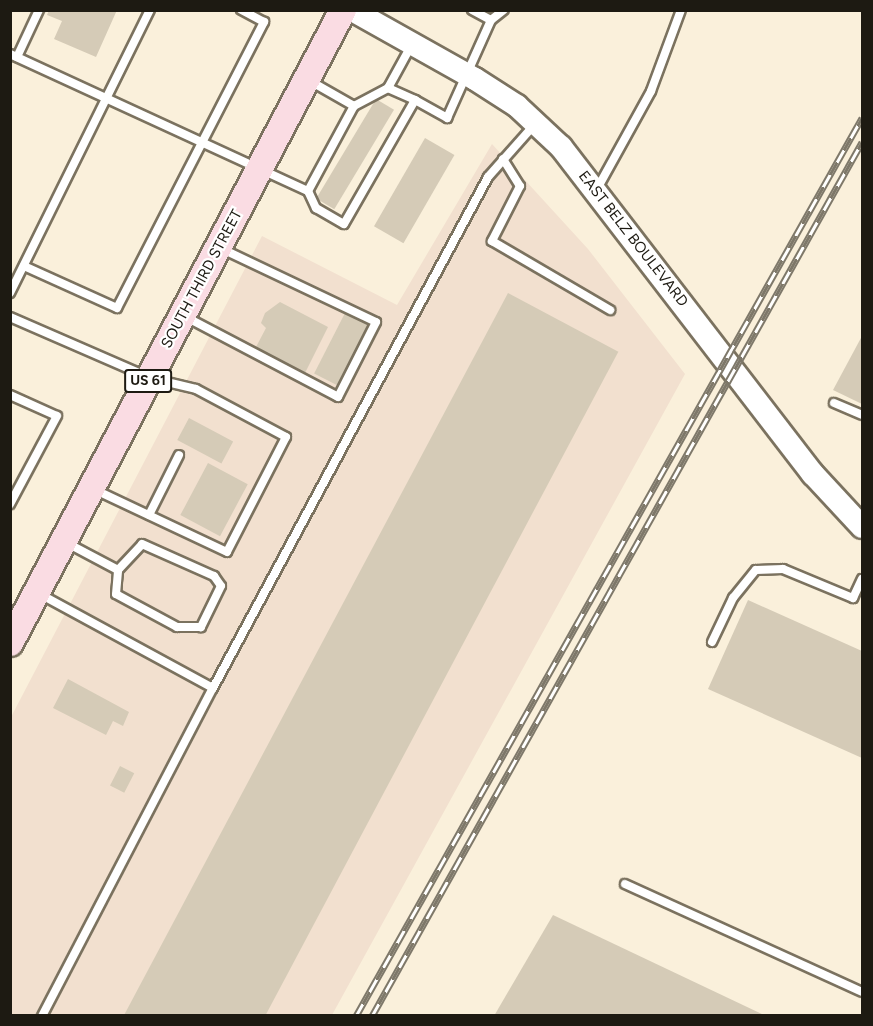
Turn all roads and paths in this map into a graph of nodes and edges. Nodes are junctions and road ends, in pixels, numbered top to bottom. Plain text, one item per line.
1 (39, 10) edge
2 (150, 10) edge
3 (241, 10) edge
4 (344, 10) edge
5 (352, 10) edge
6 (472, 10) edge
7 (504, 10) edge
8 (681, 10) edge
9 (491, 20) junction
10 (412, 44) junction
11 (14, 56) edge
12 (467, 74) junction
13 (307, 79) junction
14 (388, 88) junction
15 (106, 98) junction
16 (415, 100) junction
17 (354, 106) junction
18 (535, 123) junction
19 (201, 140) junction
20 (503, 159) junction
21 (261, 168) junction
22 (597, 190) junction
23 (308, 192) junction
24 (219, 248) junction
25 (24, 266) junction
26 (10, 293) edge
27 (610, 310) dead end
28 (183, 316) junction
29 (10, 317) edge
30 (150, 378) junction
31 (10, 395) edge
32 (834, 403) dead end
33 (862, 415) edge
34 (179, 455) dead end
35 (92, 488) junction
36 (10, 504) edge
37 (149, 515) junction
38 (862, 527) edge
39 (64, 541) junction
40 (118, 570) junction
41 (862, 579) edge
42 (37, 593) junction
43 (712, 642) dead end
44 (10, 643) edge
45 (213, 688) junction
46 (625, 884) dead end
47 (862, 992) edge
48 (42, 1016) edge

1 - 11 lane
2 - 15 lane
3 - 19 lane
4 - 13 main road, SOUTH THIRD STREET / US 61
5 - 10 street, EAST BELZ BOULEVARD
6 - 9 lane
7 - 9 lane
8 - 22 lane
9 - 12 lane
10 - 12 street, EAST BELZ BOULEVARD
10 - 14 lane
11 - 15 lane
12 - 16 lane
12 - 18 street, EAST BELZ BOULEVARD
13 - 17 lane
13 - 21 main road, SOUTH THIRD STREET / US 61
14 - 16 lane
14 - 17 lane
15 - 19 lane
15 - 25 lane
16 - 23 lane
17 - 23 lane
18 - 20 lane
18 - 22 street, EAST BELZ BOULEVARD
19 - 21 lane
19 - 25 lane
20 - 27 lane
20 - 45 lane
21 - 23 lane
21 - 24 main road, SOUTH THIRD STREET / US 61
22 - 38 street, EAST BELZ BOULEVARD
24 - 28 main road, SOUTH THIRD STREET / US 61
24 - 28 lane
25 - 26 lane
28 - 30 main road, SOUTH THIRD STREET / US 61
29 - 30 lane
30 - 35 main road, SOUTH THIRD STREET / US 61
30 - 37 lane
31 - 36 lane
32 - 33 lane
34 - 37 lane
35 - 37 lane
35 - 39 main road, SOUTH THIRD STREET / US 61
39 - 40 lane
39 - 42 main road, SOUTH THIRD STREET / US 61
40 - 40 lane
41 - 43 lane
42 - 44 main road, SOUTH THIRD STREET / US 61
42 - 45 lane
45 - 48 lane
46 - 47 lane

